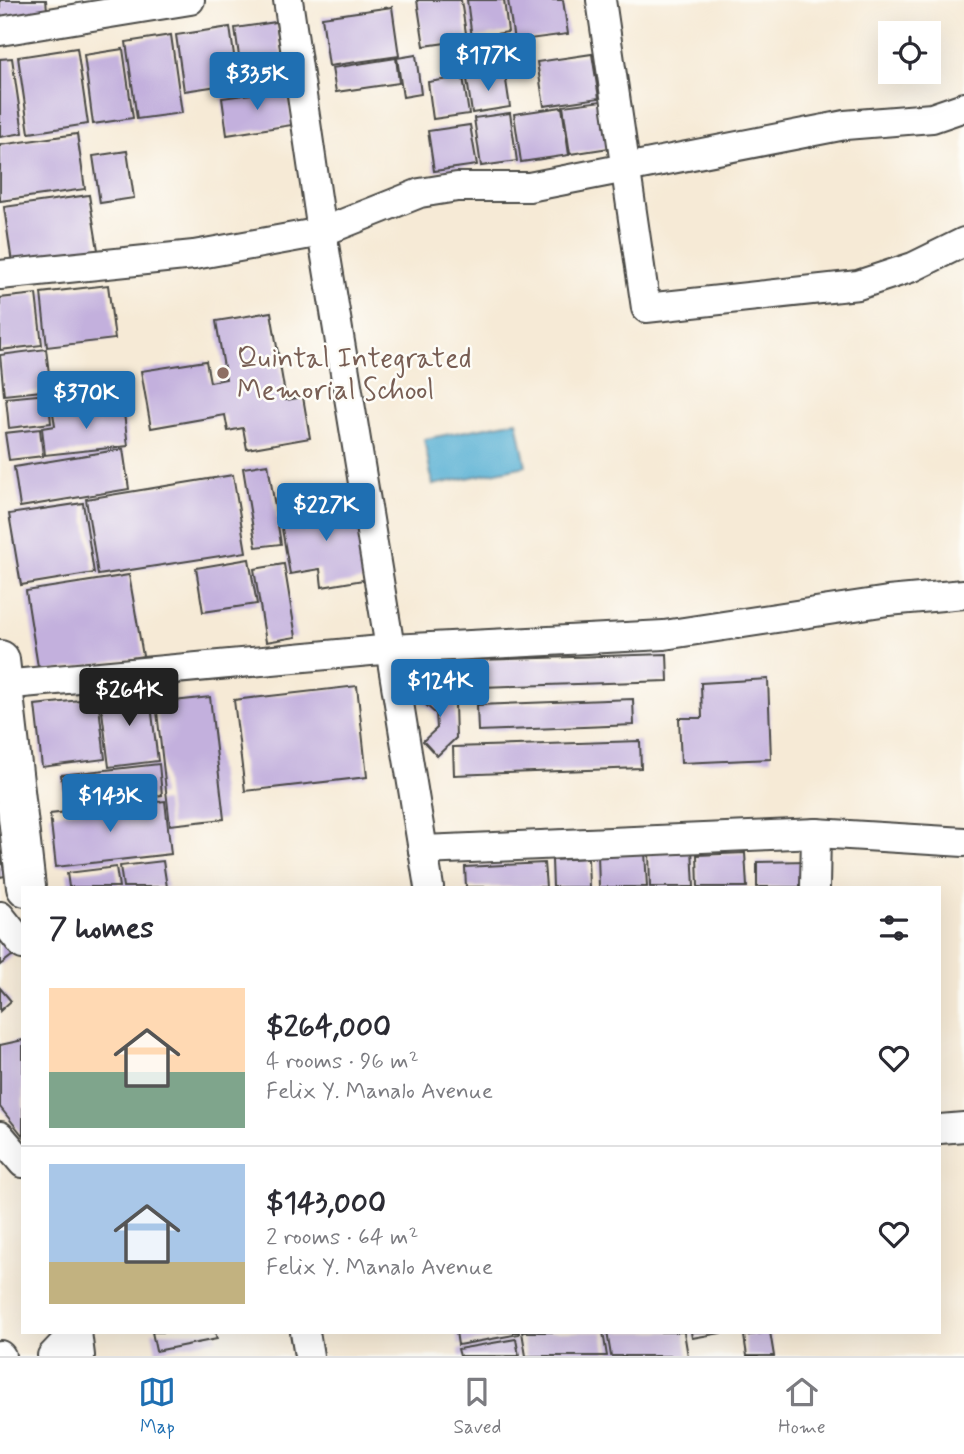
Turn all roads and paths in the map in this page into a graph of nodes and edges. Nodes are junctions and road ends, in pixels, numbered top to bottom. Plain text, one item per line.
1 (190, 0) edge
2 (288, 0) edge
3 (601, 0) edge
4 (0, 31) edge
5 (964, 107) edge
6 (626, 166) junction
7 (323, 232) junction
8 (964, 242) edge
9 (0, 275) edge
10 (964, 594) edge
11 (392, 649) junction
12 (1, 668) edge
13 (816, 833) junction
14 (964, 842) edge
15 (423, 850) junction
16 (26, 886) edge
17 (429, 886) edge
18 (816, 886) edge
19 (0, 915) edge
20 (21, 942) edge
21 (964, 1127) edge
22 (941, 1129) edge
23 (0, 1136) edge
24 (21, 1161) edge
25 (305, 1334) edge
26 (309, 1356) edge

1 - 4 street
2 - 7 street
3 - 6 street
5 - 6 street
6 - 7 street
6 - 8 street
7 - 9 street
7 - 11 street
10 - 11 street
11 - 12 street
11 - 15 street
12 - 16 main road
13 - 14 street
13 - 15 street
13 - 18 street
15 - 17 street
19 - 20 street
21 - 22 street
23 - 24 street
25 - 26 street

